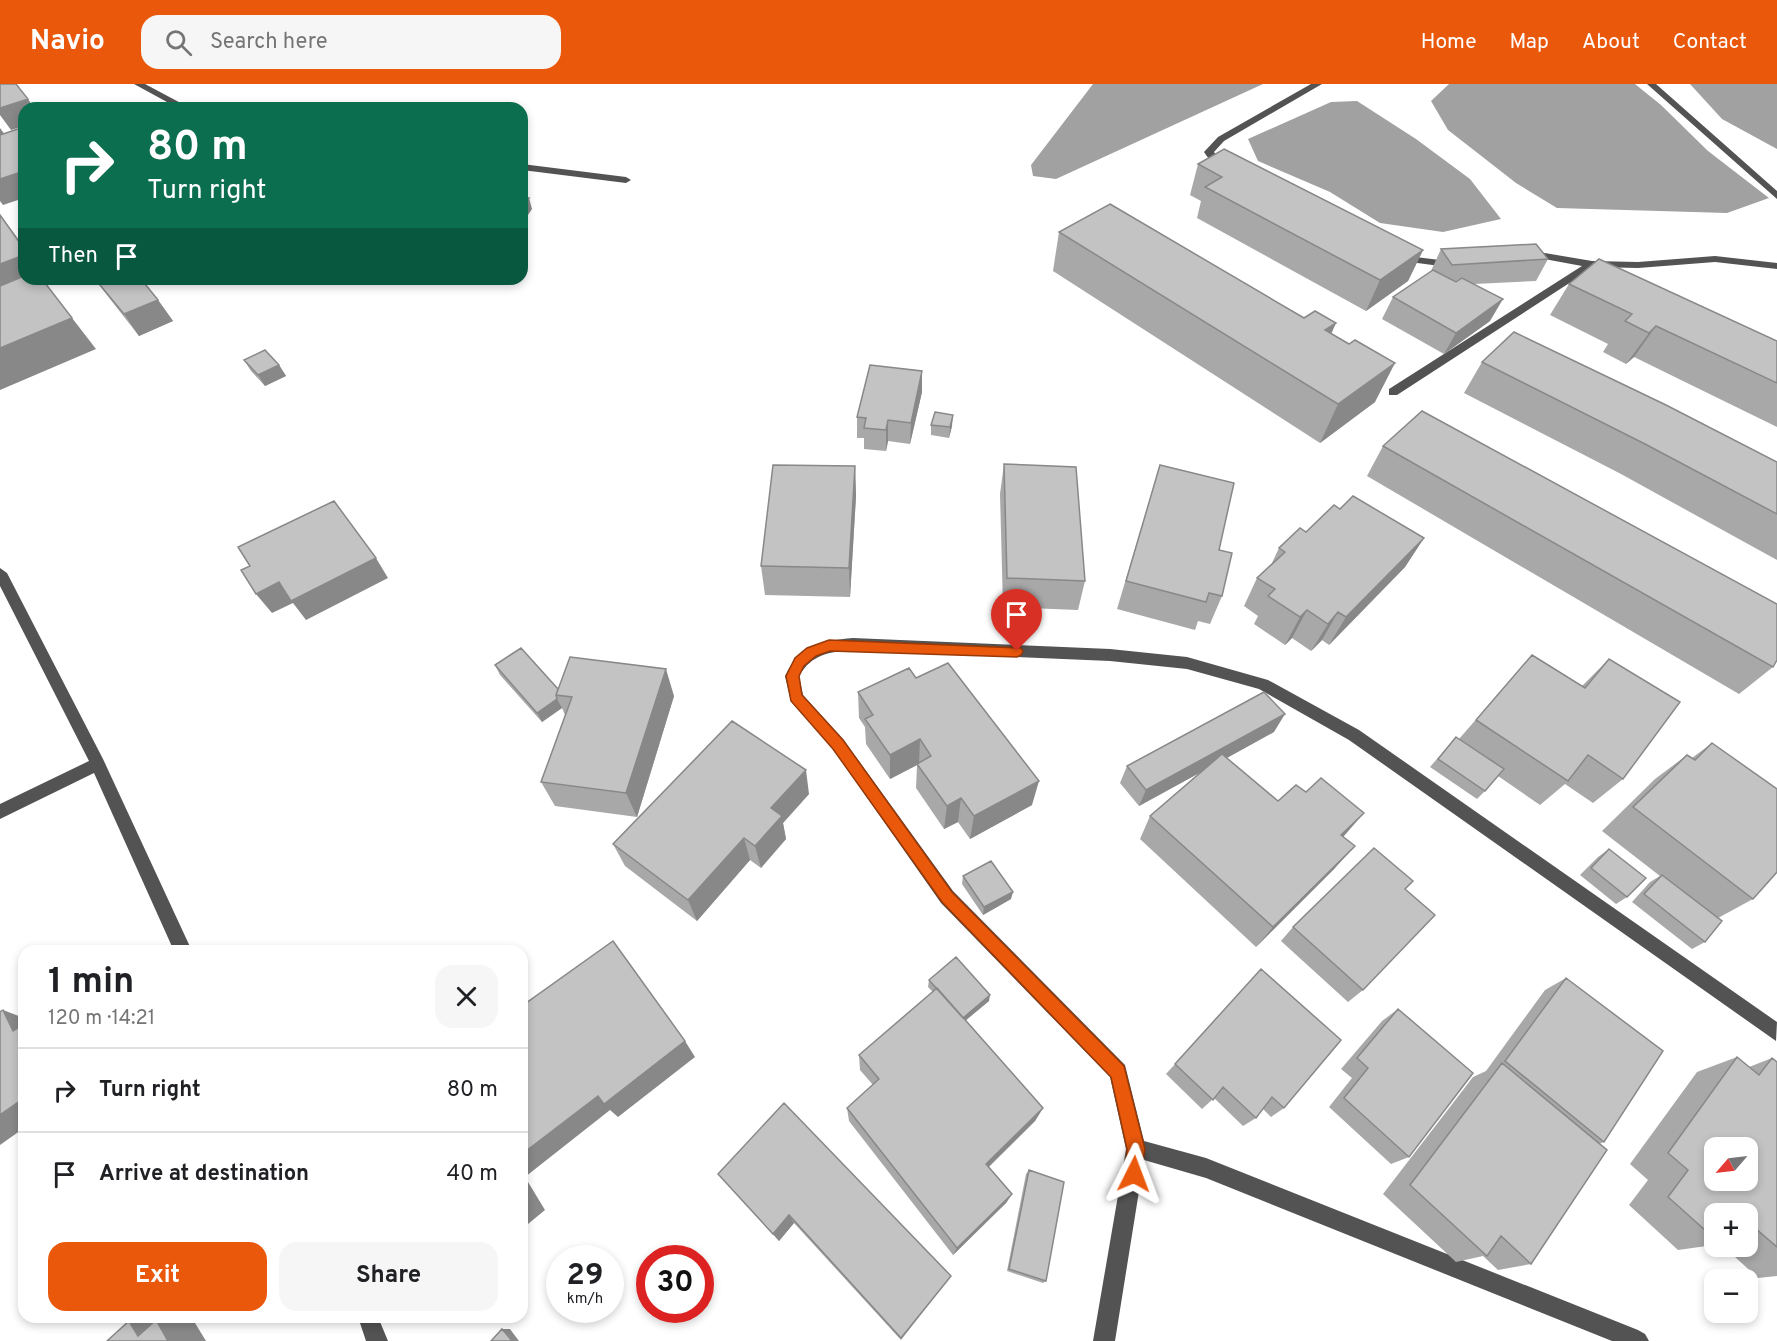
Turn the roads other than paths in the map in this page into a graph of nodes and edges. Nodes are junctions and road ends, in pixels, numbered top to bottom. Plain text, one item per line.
1 (138, 84) edge
2 (1318, 84) edge
3 (1651, 84) edge
4 (173, 102) edge
5 (528, 168) edge
6 (1239, 174) edge
7 (626, 180) dead end
8 (1777, 196) edge
9 (1518, 252) edge
10 (1390, 256) edge
11 (1463, 260) edge
12 (1592, 264) junction
13 (1777, 266) edge
14 (1393, 392) dead end
15 (0, 573) edge
16 (98, 764) junction
17 (0, 812) edge
18 (180, 945) edge
19 (1776, 1032) edge
20 (1136, 1149) junction
21 (370, 1323) edge
22 (377, 1341) edge
23 (1104, 1341) edge
24 (1638, 1341) edge

1 - 4 street
2 - 6 street
3 - 8 street
5 - 7 street
9 - 12 street
10 - 11 street
12 - 13 street
12 - 14 street
15 - 16 street
16 - 17 street
16 - 18 street
19 - 20 street
20 - 23 street
20 - 24 street
21 - 22 street

